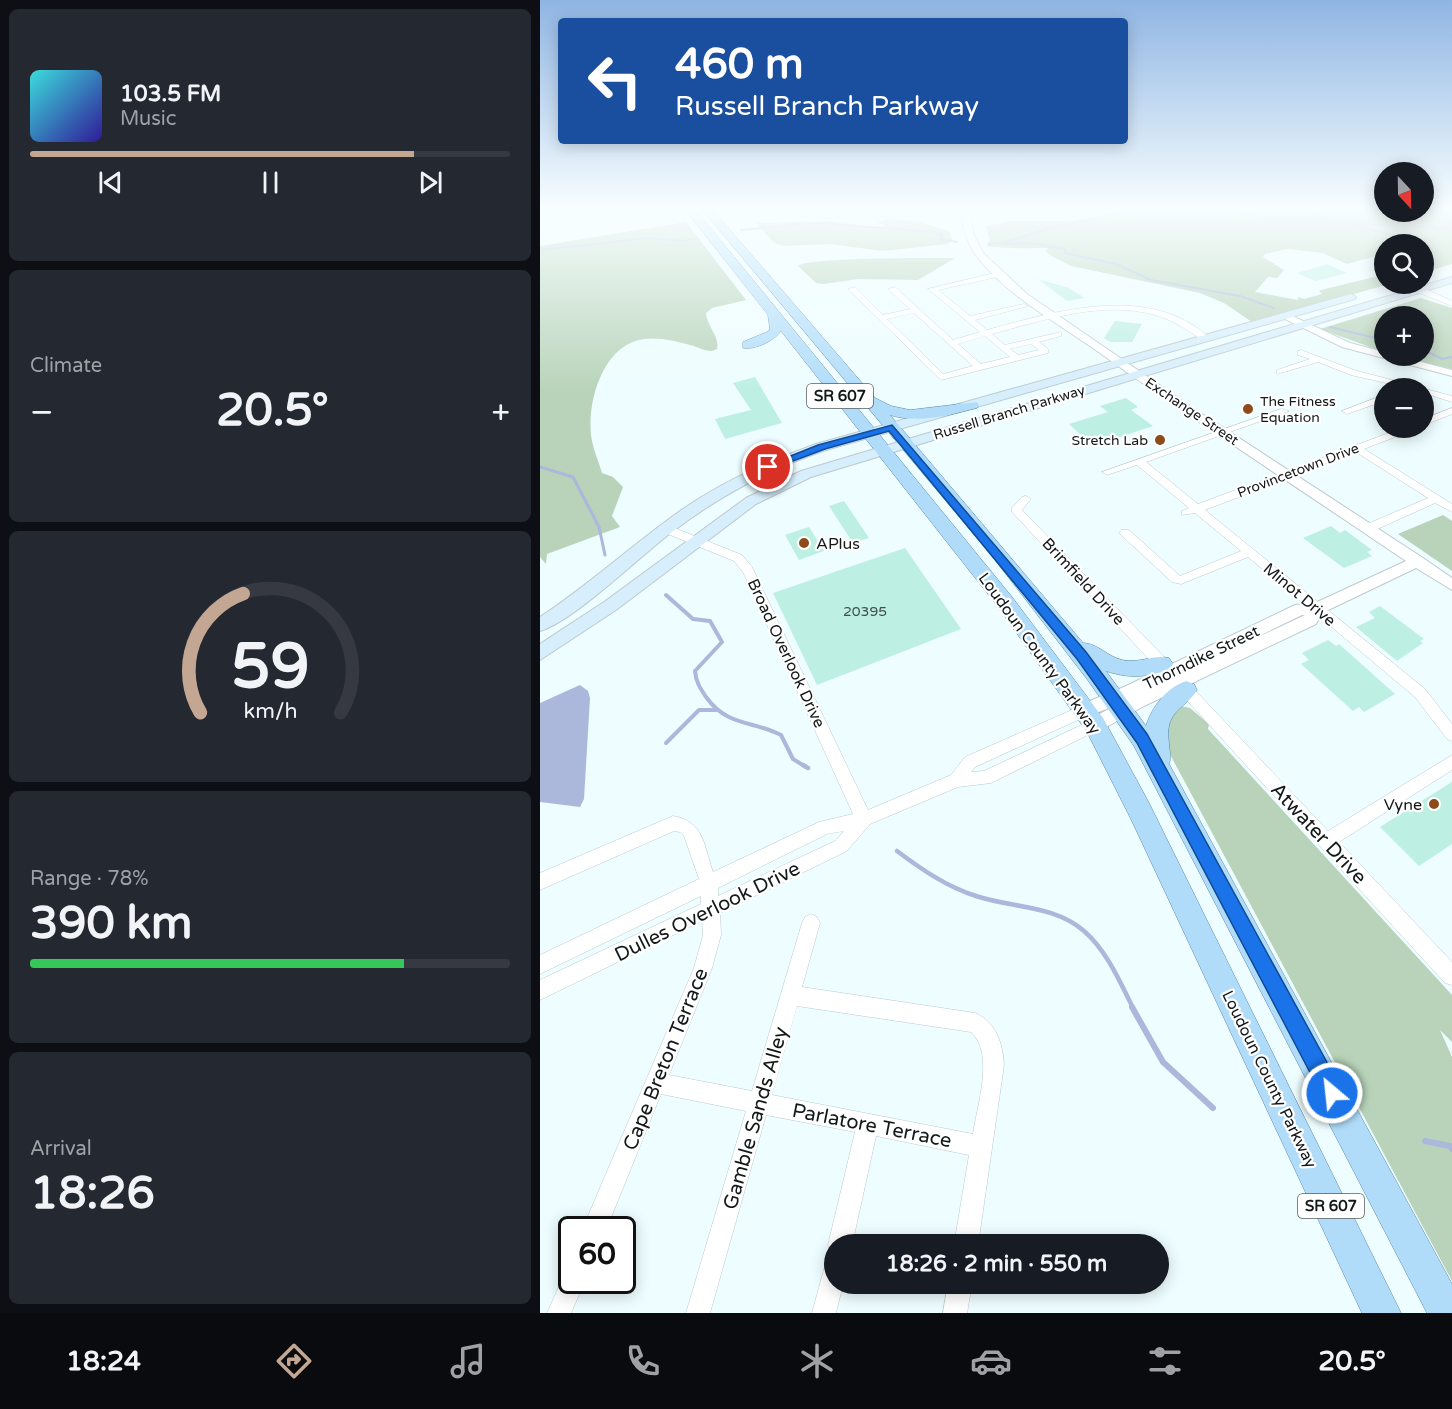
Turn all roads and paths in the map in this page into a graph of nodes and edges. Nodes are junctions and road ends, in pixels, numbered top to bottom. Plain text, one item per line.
1 (739, 270) edge
2 (759, 270) edge
3 (996, 270) edge
4 (999, 274) junction
5 (1452, 280) edge
6 (1434, 286) edge
7 (852, 289) dead end
8 (892, 289) dead end
9 (1406, 294) edge
10 (1431, 294) edge
11 (1359, 295) dead end
12 (1402, 295) joint
13 (1450, 301) edge
14 (1024, 306) dead end
15 (916, 310) junction
16 (774, 315) junction
17 (1056, 316) junction
18 (1286, 316) junction
19 (882, 318) junction
20 (969, 320) junction
21 (1302, 325) junction
22 (986, 334) junction
23 (1058, 334) dead end
24 (1207, 339) junction
25 (1033, 341) junction
26 (951, 343) junction
27 (748, 345) dead end
28 (1004, 348) junction
29 (1301, 352) dead end
30 (1016, 358) junction
31 (1317, 360) junction
32 (1121, 363) junction
33 (979, 367) junction
34 (1280, 372) dead end
35 (1452, 373) edge
36 (1136, 374) junction
37 (1374, 378) edge
38 (859, 388) junction
39 (1434, 394) edge
40 (1452, 399) edge
41 (1374, 402) edge
42 (972, 405) junction
43 (1284, 411) dead end
44 (1347, 411) dead end
45 (1452, 411) edge
46 (1434, 418) edge
47 (1222, 432) junction
48 (870, 434) junction
49 (898, 435) junction
50 (1383, 438) edge
51 (1356, 448) junction
52 (883, 449) junction
53 (1139, 461) junction
54 (1107, 472) dead end
55 (1288, 474) junction
56 (1026, 499) dead end
57 (1436, 499) junction
58 (1452, 509) edge
59 (1191, 511) junction
60 (1369, 528) junction
61 (666, 529) junction
62 (1125, 533) dead end
63 (696, 542) junction
64 (1250, 552) junction
65 (1418, 561) junction
66 (1452, 585) edge
67 (1317, 609) junction
68 (540, 625) edge
69 (1068, 638) junction
70 (1231, 650) junction
71 (540, 653) edge
72 (1162, 664) junction
73 (1186, 690) junction
74 (1118, 705) junction
75 (1091, 718) junction
76 (1452, 735) edge
77 (1452, 762) edge
78 (1164, 778) junction
79 (864, 819) junction
80 (1326, 841) junction
81 (540, 882) edge
82 (709, 884) junction
83 (711, 908) junction
84 (811, 923) dead end
85 (540, 965) edge
86 (1452, 976) edge
87 (540, 990) edge
88 (790, 995) junction
89 (656, 1083) junction
90 (759, 1103) junction
91 (868, 1124) junction
92 (981, 1146) junction
93 (600, 1216) edge
94 (843, 1234) edge
95 (968, 1234) edge
96 (567, 1294) edge
97 (828, 1294) edge
98 (958, 1294) edge
99 (559, 1313) edge
100 (698, 1313) edge
101 (824, 1313) edge
102 (955, 1313) edge
103 (1382, 1313) edge
104 (1448, 1313) edge

1 - 16 main road, Loudoun County Parkway / SR 607
2 - 38 main road, Loudoun County Parkway / SR 607
3 - 4 street, Exchange Street
4 - 17 street, Exchange Street
4 - 20 street
5 - 6 main road, Russell Branch Parkway
7 - 19 street
8 - 15 street
9 - 12 main road, Russell Branch Parkway
10 - 13 street
11 - 18 main road, Russell Branch Parkway
12 - 21 main road, Russell Branch Parkway
14 - 20 street
15 - 19 street
15 - 26 street
16 - 27 main road
16 - 48 main road, Loudoun County Parkway / SR 607
17 - 22 street
17 - 24 street
17 - 32 street, Exchange Street
18 - 21 street
18 - 24 main road, Russell Branch Parkway
19 - 33 street
20 - 22 street
21 - 35 street
21 - 36 main road, Russell Branch Parkway
22 - 26 street
22 - 28 street
23 - 25 street
24 - 32 main road, Russell Branch Parkway
25 - 28 street
25 - 30 street
26 - 33 street
28 - 30 street
29 - 31 street
30 - 33 street
31 - 34 street
31 - 37 street
32 - 36 street, Exchange Street
32 - 42 main road, Russell Branch Parkway
36 - 47 street, Exchange Street
36 - 49 main road, Russell Branch Parkway
38 - 42 main road
38 - 49 main road, Loudoun County Parkway / SR 607
39 - 40 street
41 - 44 street
42 - 49 main road, Russell Branch Parkway
43 - 47 street
45 - 46 street
47 - 53 street
47 - 55 street, Exchange Street
48 - 49 main road, Russell Branch Parkway
48 - 52 main road, Loudoun County Parkway / SR 607
48 - 61 main road, Russell Branch Parkway
49 - 52 main road, Russell Branch Parkway
49 - 69 main road, Loudoun County Parkway / SR 607
50 - 51 street, Provincetown Drive
51 - 55 street, Provincetown Drive
51 - 57 street
52 - 63 main road, Russell Branch Parkway
52 - 75 main road, Loudoun County Parkway / SR 607
53 - 54 street
53 - 59 street, Minot Drive
55 - 59 street, Provincetown Drive
55 - 60 street, Exchange Street
56 - 72 street, Brimfield Drive
57 - 58 street
57 - 60 street
59 - 64 street, Minot Drive
60 - 65 street, Exchange Street
61 - 63 street, Broad Overlook Drive
61 - 68 main road, Russell Branch Parkway
62 - 64 street
63 - 71 main road, Russell Branch Parkway
63 - 79 street, Broad Overlook Drive
64 - 67 street, Minot Drive
65 - 66 street, Exchange Street
65 - 67 street, Thorndike Street
67 - 70 street, Thorndike Street
67 - 76 street, Minot Drive
69 - 72 main road
69 - 74 main road, Loudoun County Parkway / SR 607
70 - 72 street
70 - 73 street
70 - 74 street, Thorndike Street
73 - 78 main road
73 - 80 street, Atwater Drive
74 - 75 street, Thorndike Street
74 - 78 main road, Loudoun County Parkway / SR 607
75 - 79 street, Dulles Overlook Drive
75 - 103 main road, Loudoun County Parkway / SR 607
77 - 80 street
78 - 104 main road, Loudoun County Parkway / SR 607
79 - 82 street, Dulles Overlook Drive
79 - 83 street, Dulles Overlook Drive
80 - 86 street, Atwater Drive
81 - 82 street, Cape Breton Terrace
82 - 83 street, Cape Breton Terrace
82 - 85 street, Dulles Overlook Drive
83 - 87 street, Dulles Overlook Drive
83 - 89 street, Cape Breton Terrace
84 - 88 street, Gamble Sands Alley
88 - 90 street, Gamble Sands Alley
88 - 92 street
89 - 90 street, Parlatore Terrace
89 - 93 street, Cape Breton Terrace
90 - 91 street, Parlatore Terrace
90 - 100 street, Gamble Sands Alley
91 - 92 street, Parlatore Terrace
91 - 94 street
92 - 95 street
96 - 99 street
97 - 101 street
98 - 102 street

